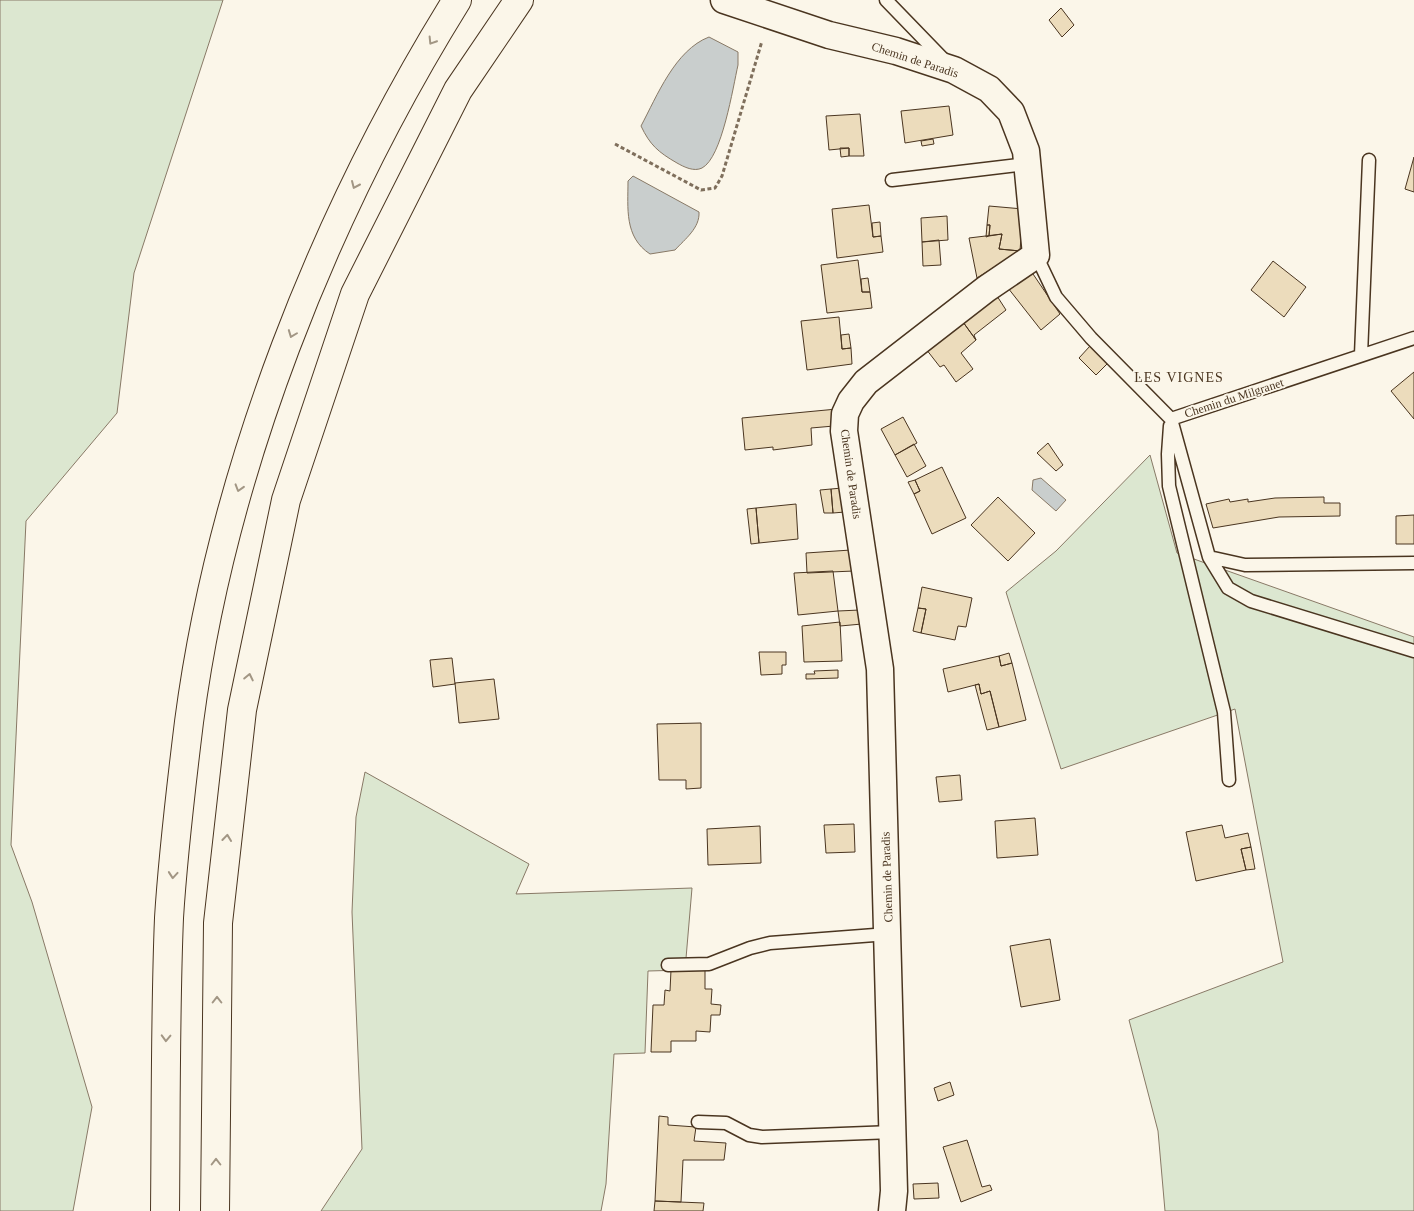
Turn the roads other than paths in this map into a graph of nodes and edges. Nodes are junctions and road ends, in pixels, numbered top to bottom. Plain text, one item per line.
1 (457, 0) edge
2 (519, 0) edge
3 (724, 0) edge
4 (886, 0) edge
5 (954, 70) junction
6 (1369, 160) dead end
7 (1027, 164) junction
8 (892, 180) dead end
9 (1036, 255) junction
10 (1414, 338) edge
11 (1361, 355) junction
12 (1171, 419) junction
13 (1209, 557) junction
14 (1414, 563) edge
15 (1414, 652) edge
16 (1229, 780) dead end
17 (888, 934) junction
18 (668, 965) dead end
19 (698, 1122) dead end
20 (893, 1132) junction
21 (165, 1211) edge
22 (215, 1211) edge
23 (892, 1211) edge

1 -> 21 highway
22 -> 2 highway
3 - 5 street, Chemin de Paradis
4 - 5 lane
5 - 7 street, Chemin de Paradis
6 - 11 lane
7 - 8 lane
7 - 9 street, Chemin de Paradis
9 - 12 lane, Chemin du Milgranet
9 - 17 street, Chemin de Paradis
10 - 11 lane, Chemin du Milgranet
11 - 12 lane, Chemin du Milgranet
12 - 13 lane
12 - 16 lane
13 - 14 lane
13 - 15 lane
17 - 18 lane
17 - 20 street, Chemin de Paradis
19 - 20 lane
20 - 23 street, Chemin de Paradis

